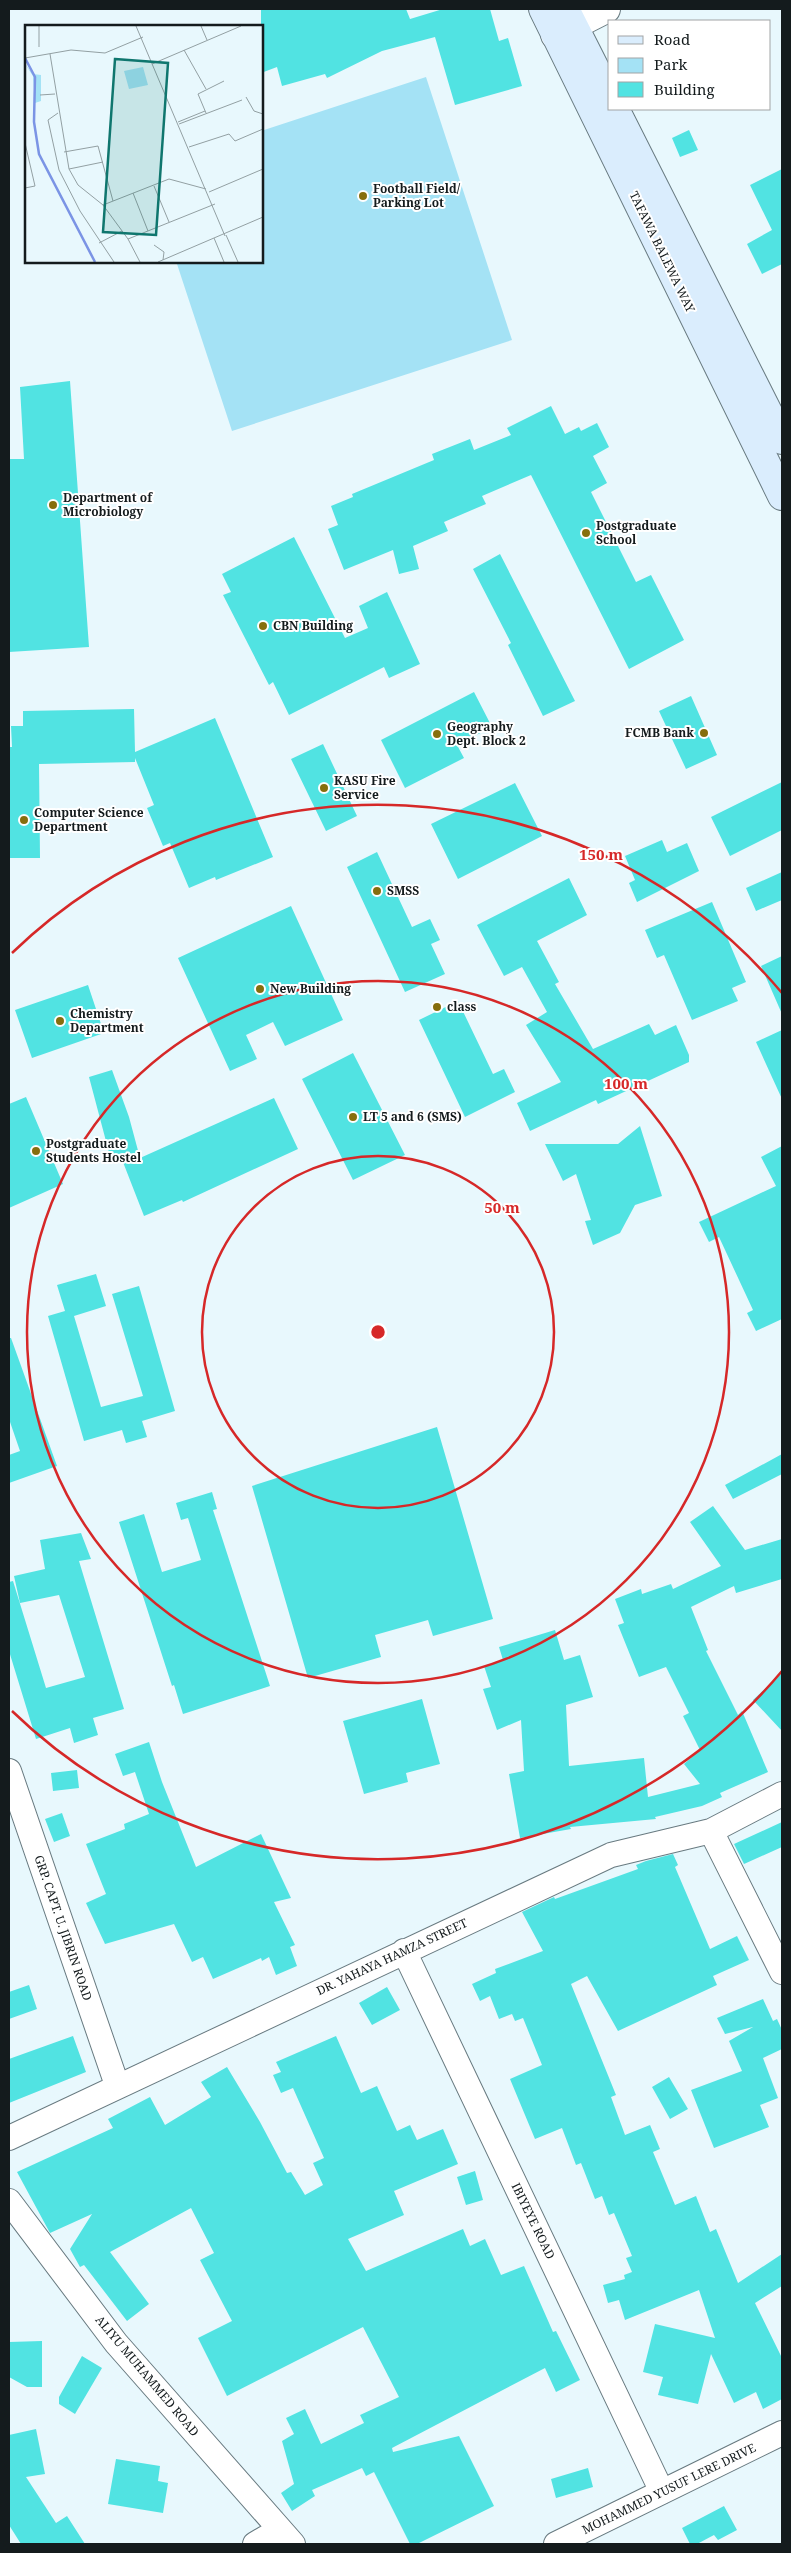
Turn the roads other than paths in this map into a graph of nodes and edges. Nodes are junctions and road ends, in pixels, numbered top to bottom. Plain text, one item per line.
1 (543, 9) edge
2 (606, 9) edge
3 (564, 23) edge
4 (608, 95) edge
5 (616, 110) edge
6 (782, 440) edge
7 (782, 496) edge
8 (9, 1771) edge
9 (782, 1794) edge
10 (711, 1831) junction
11 (404, 1951) junction
12 (782, 1972) edge
13 (117, 2085) junction
14 (9, 2138) edge
15 (9, 2201) edge
16 (782, 2433) edge
17 (662, 2492) junction
18 (286, 2537) edge
19 (255, 2544) edge
20 (556, 2544) edge

1 - 3 main road, TAFAWA BALEWA WAY
2 - 3 street
3 - 4 main road, TAFAWA BALEWA WAY
3 - 7 main road, TAFAWA BALEWA WAY
5 - 6 main road, TAFAWA BALEWA WAY
8 - 13 street, GRP. CAPT. U. JIBRIN ROAD
9 - 10 street, DR. YAHAYA HAMZA STREET
10 - 11 street, DR. YAHAYA HAMZA STREET
10 - 12 street
11 - 13 street, DR. YAHAYA HAMZA STREET
11 - 17 street, IBIYEYE ROAD
13 - 14 street, DR. YAHAYA HAMZA STREET
15 - 18 street, ALIYU MUHAMMED ROAD
16 - 17 street, MOHAMMED YUSUF LERE DRIVE
17 - 20 street, MOHAMMED YUSUF LERE DRIVE
18 - 19 street

